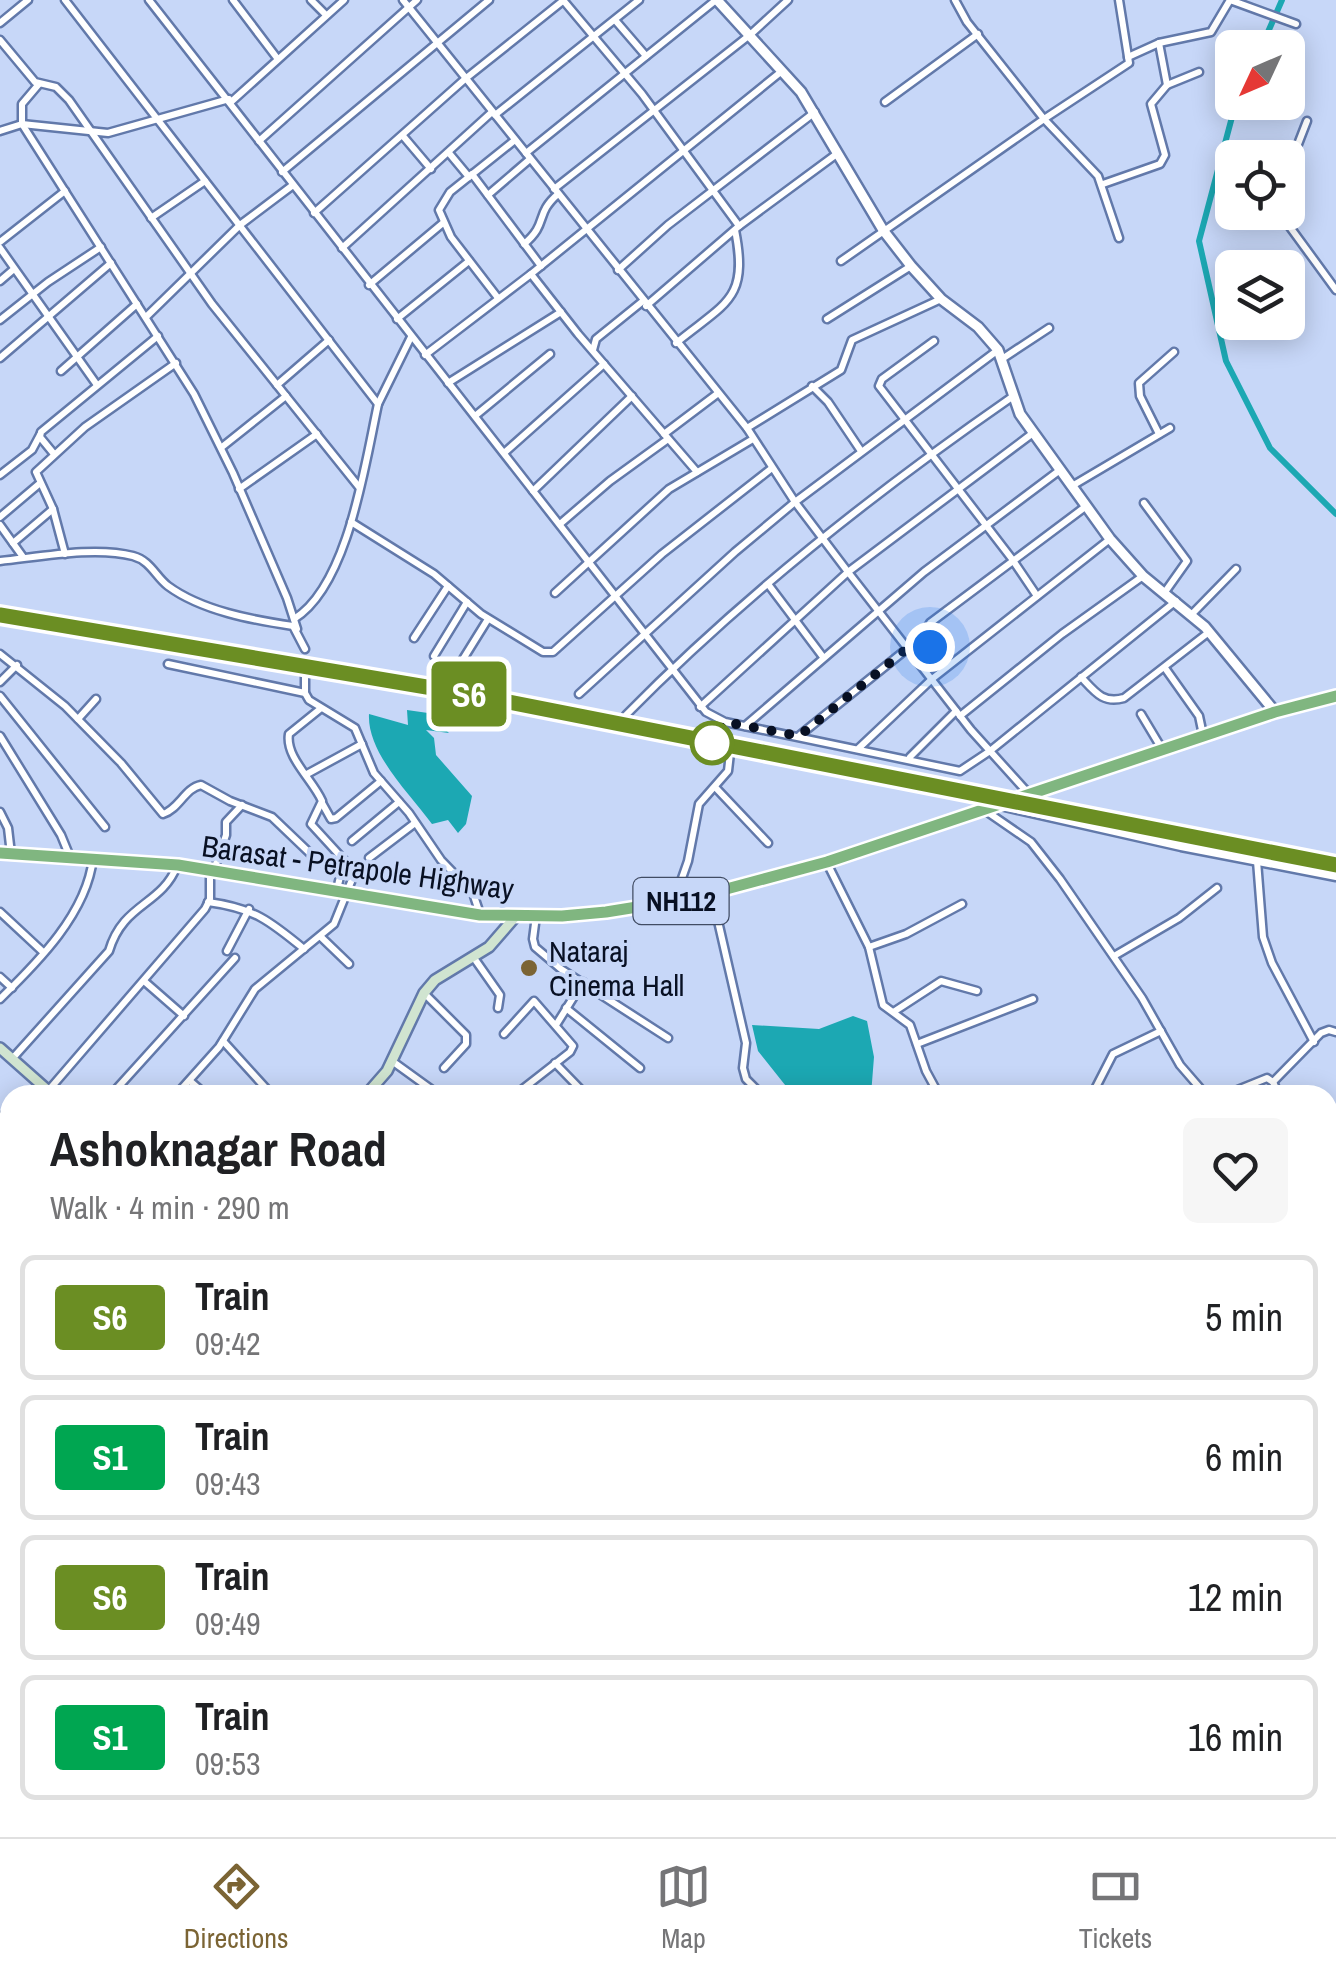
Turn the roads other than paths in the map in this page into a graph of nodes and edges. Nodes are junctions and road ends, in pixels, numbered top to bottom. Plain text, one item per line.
1 (28, 0) edge
2 (65, 0) edge
3 (149, 0) edge
4 (232, 0) edge
5 (312, 0) edge
6 (344, 0) edge
7 (416, 0) edge
8 (489, 0) edge
9 (564, 0) edge
10 (639, 0) edge
11 (716, 0) edge
12 (788, 0) edge
13 (955, 0) edge
14 (1120, 0) edge
15 (1230, 0) edge
16 (406, 3) edge
17 (326, 15) junction
18 (615, 20) junction
19 (0, 23) edge
20 (1296, 24) dead end
21 (751, 34) junction
22 (978, 34) junction
23 (594, 38) junction
24 (0, 40) edge
25 (436, 42) junction
26 (1159, 43) junction
27 (646, 56) junction
28 (1128, 57) junction
29 (277, 58) junction
30 (783, 70) junction
31 (1198, 72) dead end
32 (624, 74) junction
33 (465, 79) junction
34 (39, 84) junction
35 (1166, 85) junction
36 (230, 100) junction
37 (884, 102) dead end
38 (655, 112) junction
39 (814, 112) junction
40 (494, 114) junction
41 (157, 118) junction
42 (1044, 119) junction
43 (1307, 122) dead end
44 (22, 124) junction
45 (0, 131) edge
46 (95, 134) junction
47 (402, 135) junction
48 (515, 140) junction
49 (1300, 140) edge
50 (259, 141) junction
51 (684, 152) junction
52 (839, 152) junction
53 (449, 153) junction
54 (528, 156) junction
55 (430, 170) junction
56 (282, 172) junction
57 (471, 175) junction
58 (205, 180) junction
59 (1104, 184) junction
60 (292, 185) junction
61 (712, 190) junction
62 (65, 191) junction
63 (556, 192) junction
64 (488, 195) junction
65 (314, 213) junction
66 (151, 218) junction
67 (443, 222) junction
68 (240, 225) junction
69 (737, 228) junction
70 (586, 229) junction
71 (883, 230) junction
72 (1292, 230) edge
73 (1119, 238) dead end
74 (524, 244) junction
75 (0, 245) edge
76 (101, 247) junction
77 (342, 248) junction
78 (469, 260) junction
79 (841, 260) dead end
80 (111, 263) junction
81 (540, 266) junction
82 (911, 266) junction
83 (14, 269) junction
84 (618, 270) junction
85 (191, 274) junction
86 (531, 274) junction
87 (0, 281) edge
88 (369, 285) junction
89 (1336, 290) edge
90 (32, 294) junction
91 (498, 298) junction
92 (941, 299) junction
93 (137, 304) junction
94 (644, 304) junction
95 (561, 312) junction
96 (49, 316) junction
97 (146, 317) junction
98 (397, 318) junction
99 (827, 319) dead end
100 (0, 320) edge
101 (1049, 328) dead end
102 (158, 336) junction
103 (411, 337) junction
104 (329, 340) junction
105 (934, 341) dead end
106 (676, 343) junction
107 (593, 351) junction
108 (1174, 352) dead end
109 (550, 354) dead end
110 (1000, 354) junction
111 (425, 355) junction
112 (78, 357) junction
113 (0, 358) edge
114 (176, 363) junction
115 (604, 364) junction
116 (61, 370) dead end
117 (448, 383) junction
118 (97, 385) junction
119 (278, 385) junction
120 (812, 386) junction
121 (717, 394) junction
122 (286, 396) junction
123 (632, 396) junction
124 (1012, 397) junction
125 (378, 404) junction
126 (475, 416) junction
127 (903, 420) junction
128 (747, 428) junction
129 (1170, 428) dead end
130 (40, 434) junction
131 (316, 434) junction
132 (1032, 434) junction
133 (1160, 434) junction
134 (666, 436) junction
135 (754, 439) junction
136 (222, 447) junction
137 (861, 452) junction
138 (54, 454) junction
139 (504, 454) junction
140 (929, 454) junction
141 (772, 468) junction
142 (1060, 470) junction
143 (696, 472) junction
144 (0, 475) edge
145 (39, 484) junction
146 (1071, 486) junction
147 (360, 488) junction
148 (957, 488) junction
149 (240, 490) junction
150 (533, 490) junction
151 (795, 502) junction
152 (1144, 503) dead end
153 (1085, 507) junction
154 (53, 509) junction
155 (0, 517) edge
156 (350, 522) junction
157 (560, 524) junction
158 (0, 525) edge
159 (984, 526) junction
160 (823, 539) junction
161 (1110, 539) junction
162 (13, 543) junction
163 (66, 554) junction
164 (24, 558) junction
165 (1012, 559) junction
166 (0, 561) edge
167 (587, 562) junction
168 (1236, 569) dead end
169 (848, 572) junction
170 (1143, 576) junction
171 (768, 584) junction
172 (448, 586) junction
173 (554, 592) dead end
174 (1166, 592) junction
175 (1037, 596) junction
176 (614, 598) junction
177 (1177, 600) junction
178 (466, 602) junction
179 (878, 609) junction
180 (1192, 614) junction
181 (488, 619) junction
182 (794, 619) junction
183 (294, 620) junction
184 (297, 629) junction
185 (1209, 632) junction
186 (643, 635) junction
187 (414, 638) dead end
188 (908, 648) junction
189 (305, 649) dead end
190 (0, 654) edge
191 (434, 656) dead end
192 (823, 656) junction
193 (916, 660) junction
194 (168, 664) dead end
195 (460, 664) dead end
196 (17, 666) junction
197 (1165, 668) junction
198 (670, 670) junction
199 (305, 676) dead end
200 (1081, 677) junction
201 (932, 680) junction
202 (0, 682) edge
203 (305, 693) junction
204 (579, 694) dead end
205 (0, 696) edge
206 (1336, 696) edge
207 (96, 699) dead end
208 (700, 706) junction
209 (320, 710) junction
210 (1275, 712) junction
211 (958, 714) junction
212 (1141, 714) dead end
213 (626, 716) dead end
214 (78, 720) junction
215 (744, 726) junction
216 (0, 736) edge
217 (799, 736) junction
218 (1204, 737) junction
219 (362, 744) junction
220 (859, 748) junction
221 (1162, 750) junction
222 (990, 751) junction
223 (730, 754) dead end
224 (910, 758) junction
225 (307, 774) junction
226 (381, 781) junction
227 (715, 787) junction
228 (1028, 794) junction
229 (399, 802) junction
230 (322, 804) junction
231 (242, 805) junction
232 (990, 807) junction
233 (0, 812) edge
234 (416, 823) junction
235 (105, 827) dead end
236 (352, 841) dead end
237 (768, 843) dead end
238 (6, 854) edge
239 (70, 856) junction
240 (93, 858) junction
241 (369, 858) dead end
242 (1257, 861) junction
243 (826, 862) junction
244 (178, 865) junction
245 (212, 870) junction
246 (1336, 877) edge
247 (1217, 888) dead end
248 (342, 892) junction
249 (711, 894) junction
250 (208, 902) junction
251 (673, 902) junction
252 (962, 904) dead end
253 (249, 909) junction
254 (0, 912) edge
255 (484, 915) junction
256 (536, 916) junction
257 (515, 917) junction
258 (321, 937) junction
259 (496, 941) junction
260 (869, 947) junction
261 (304, 950) junction
262 (227, 951) dead end
263 (43, 952) junction
264 (1114, 956) junction
265 (235, 958) dead end
266 (474, 958) junction
267 (349, 964) dead end
268 (0, 977) edge
269 (144, 981) junction
270 (583, 982) junction
271 (12, 988) junction
272 (977, 991) dead end
273 (424, 993) junction
274 (0, 1000) edge
275 (1033, 1000) dead end
276 (498, 1008) dead end
277 (566, 1008) junction
278 (896, 1012) junction
279 (184, 1016) junction
280 (556, 1025) junction
281 (1335, 1030) edge
282 (1161, 1031) junction
283 (504, 1034) dead end
284 (668, 1038) dead end
285 (223, 1041) junction
286 (1314, 1042) junction
287 (916, 1044) junction
288 (0, 1048) edge
289 (12, 1058) junction
290 (392, 1062) junction
291 (555, 1063) junction
292 (444, 1068) dead end
293 (640, 1068) dead end
294 (190, 1081) junction
295 (1273, 1082) junction
296 (41, 1085) edge
297 (57, 1085) edge
298 (121, 1085) edge
299 (186, 1085) edge
300 (195, 1085) edge
301 (263, 1085) edge
302 (376, 1085) edge
303 (425, 1085) edge
304 (528, 1085) edge
305 (576, 1085) edge
306 (752, 1085) edge
307 (934, 1085) edge
308 (1097, 1085) edge
309 (1197, 1085) edge
310 (1250, 1085) edge
311 (1274, 1085) edge

1 - 19 street
2 - 41 street
3 - 36 street
4 - 29 street
5 - 17 street
6 - 17 street
7 - 16 street
8 - 25 street
9 - 23 street
9 - 33 street
10 - 18 street
11 - 21 street
11 - 27 street
12 - 21 street
13 - 22 street
14 - 28 street
15 - 20 street
15 - 26 street
16 - 25 street
16 - 50 street
17 - 29 street
18 - 23 street
18 - 27 street
21 - 30 street
21 - 38 street
22 - 37 street
22 - 42 street
23 - 32 street
23 - 40 street
24 - 34 street
25 - 33 street
25 - 56 street
26 - 28 street
26 - 35 street
27 - 32 street
28 - 42 street
29 - 36 street
30 - 39 street
30 - 51 street
31 - 35 street
32 - 38 street
32 - 54 street
33 - 40 street
33 - 47 street
34 - 44 street
34 - 46 street
35 - 59 street
36 - 41 street
36 - 50 street
38 - 51 street
38 - 63 street
39 - 52 street
39 - 61 street
40 - 48 street
40 - 53 street
41 - 46 street
41 - 58 street
42 - 59 street
42 - 71 street
43 - 49 street
44 - 45 street
44 - 46 street
44 - 62 street
46 - 66 street
47 - 55 street
47 - 65 street
48 - 54 street
48 - 57 street
50 - 56 street
51 - 61 street
51 - 70 street
52 - 69 street
52 - 71 street
53 - 55 street
53 - 57 street
54 - 63 street
54 - 64 street
55 - 77 street
56 - 60 street
57 - 64 street
57 - 67 street
58 - 66 street
58 - 68 street
59 - 73 street
60 - 65 street
60 - 68 street
61 - 69 street
61 - 84 street
62 - 75 street
62 - 76 street
63 - 70 street
63 - 74 street
64 - 74 street
65 - 77 street
66 - 85 street
67 - 78 street
67 - 88 street
68 - 85 street
68 - 104 street
69 - 94 street
69 - 106 street
70 - 81 street
70 - 84 street
71 - 79 street
71 - 82 street
72 - 89 street
74 - 81 street
75 - 83 street
76 - 80 street
76 - 90 street
77 - 88 street
78 - 91 street
78 - 98 street
80 - 93 street
80 - 96 street
81 - 86 street
82 - 92 street
82 - 99 street
83 - 87 street
83 - 90 street
84 - 94 street
85 - 97 street
85 - 119 street
86 - 91 street
86 - 95 street
88 - 98 street
90 - 96 street
90 - 100 street
91 - 111 street
92 - 110 street
92 - 120 street
93 - 97 street
93 - 112 street
94 - 106 street
94 - 107 street
95 - 107 street
95 - 117 street
96 - 112 street
96 - 113 street
97 - 102 street
98 - 103 street
101 - 110 street
102 - 114 street
102 - 118 street
103 - 111 street
103 - 125 street
104 - 119 street
104 - 125 street
105 - 127 street
106 - 121 street
107 - 115 street
108 - 133 street
109 - 126 street
110 - 124 street
110 - 127 street
111 - 117 street
112 - 116 street
112 - 118 street
114 - 136 street
114 - 138 street
115 - 123 street
115 - 139 street
117 - 126 street
118 - 130 street
119 - 122 street
120 - 128 street
120 - 137 street
121 - 128 street
121 - 134 street
122 - 131 street
122 - 136 street
123 - 134 street
123 - 150 street
124 - 132 street
124 - 140 street
125 - 147 street
126 - 139 street
127 - 137 street
127 - 140 street
128 - 135 street
129 - 133 street
130 - 138 street
130 - 144 street
131 - 147 street
131 - 149 street
132 - 142 street
132 - 148 street
133 - 146 street
134 - 143 street
134 - 157 street
135 - 141 street
135 - 143 street
136 - 149 street
137 - 151 street
138 - 145 street
139 - 150 street
140 - 148 street
140 - 160 street
141 - 151 street
141 - 176 street
142 - 146 street
142 - 159 street
143 - 167 street
145 - 154 street
145 - 155 street
146 - 153 street
147 - 156 street
148 - 159 street
148 - 169 street
149 - 183 street
150 - 157 street
151 - 160 street
151 - 186 street
152 - 174 street
153 - 161 street
153 - 165 street
154 - 162 street
154 - 163 street
156 - 172 street
156 - 183 street
157 - 167 street
158 - 162 street
159 - 165 street
159 - 179 street
160 - 169 street
160 - 171 street
161 - 170 street
161 - 175 street
162 - 164 street
163 - 164 street
163 - 184 street
164 - 166 street
165 - 175 street
165 - 193 street
167 - 173 street
167 - 176 street
168 - 180 street
169 - 179 street
169 - 182 street
170 - 174 street
170 - 211 street
171 - 182 street
171 - 198 street
172 - 178 street
172 - 187 street
174 - 177 street
175 - 201 street
176 - 181 street
176 - 186 street
177 - 180 street
177 - 200 street
178 - 181 street
178 - 191 street
179 - 188 street
179 - 192 street
180 - 185 street
181 - 195 street
182 - 192 street
182 - 208 street
183 - 184 street
184 - 189 street
185 - 197 street
185 - 210 street
186 - 198 street
186 - 204 street
188 - 193 street
188 - 217 street
190 - 196 street
192 - 215 street
193 - 201 street
194 - 203 street
196 - 202 street
196 - 214 street
197 - 200 street
197 - 218 street
198 - 208 street
198 - 213 street
199 - 203 street
200 - 222 street
201 - 211 street
201 - 220 street
203 - 209 street
205 - 235 street
206 - 210 highway, Barasat - Petrapole Highway / NH112
207 - 214 street
208 - 215 street
209 - 219 street
209 - 225 street
210 - 218 highway, Barasat - Petrapole Highway / NH112
211 - 222 street
211 - 224 street
212 - 221 street
214 - 231 street
215 - 217 street
216 - 239 street
217 - 220 street
218 - 221 highway, Barasat - Petrapole Highway / NH112
219 - 225 street
219 - 226 street
220 - 224 street
221 - 228 highway, Barasat - Petrapole Highway / NH112
222 - 224 street
222 - 228 street
223 - 227 street
225 - 230 street
226 - 229 street
226 - 230 street
227 - 237 street
227 - 251 street
228 - 232 highway, Barasat - Petrapole Highway / NH112
229 - 234 street
229 - 236 street
230 - 248 street
231 - 245 street
231 - 248 street
232 - 242 street
232 - 243 highway, Barasat - Petrapole Highway / NH112
232 - 264 street
233 - 238 street
234 - 241 street
234 - 255 street
238 - 239 highway, Barasat - Petrapole Highway / NH112
239 - 240 highway, Barasat - Petrapole Highway / NH112
240 - 244 highway, Barasat - Petrapole Highway / NH112
240 - 263 street
242 - 246 street
242 - 286 street
243 - 249 highway, Barasat - Petrapole Highway / NH112
243 - 260 street
244 - 245 highway, Barasat - Petrapole Highway / NH112
244 - 289 street
245 - 248 highway, Barasat - Petrapole Highway / NH112
245 - 250 street
247 - 264 street
248 - 255 highway, Barasat - Petrapole Highway / NH112
248 - 258 street
249 - 251 highway, Barasat - Petrapole Highway / NH112
249 - 306 street
250 - 253 street
250 - 269 street
251 - 256 highway, Barasat - Petrapole Highway / NH112
252 - 260 street
253 - 261 street
253 - 262 street
254 - 263 street
255 - 257 highway, Barasat - Petrapole Highway / NH112
255 - 259 main road
256 - 257 highway, Barasat - Petrapole Highway / NH112
256 - 270 street
257 - 259 main road
258 - 261 street
258 - 267 street
259 - 266 main road
260 - 278 street
261 - 285 street
263 - 271 street
264 - 282 street
265 - 279 street
266 - 273 main road
266 - 276 street
268 - 271 street
269 - 279 street
269 - 297 street
270 - 277 street
270 - 284 street
271 - 274 street
272 - 278 street
273 - 290 main road
273 - 292 street
275 - 287 street
277 - 280 street
277 - 293 street
278 - 287 street
279 - 298 street
280 - 283 street
280 - 291 street
281 - 286 street
282 - 308 street
282 - 309 street
285 - 294 street
285 - 301 street
286 - 295 street
287 - 307 street
288 - 289 main road
289 - 296 main road
290 - 302 main road
290 - 303 street
291 - 304 street
291 - 305 street
294 - 299 street
294 - 300 street
295 - 310 street
295 - 311 street

